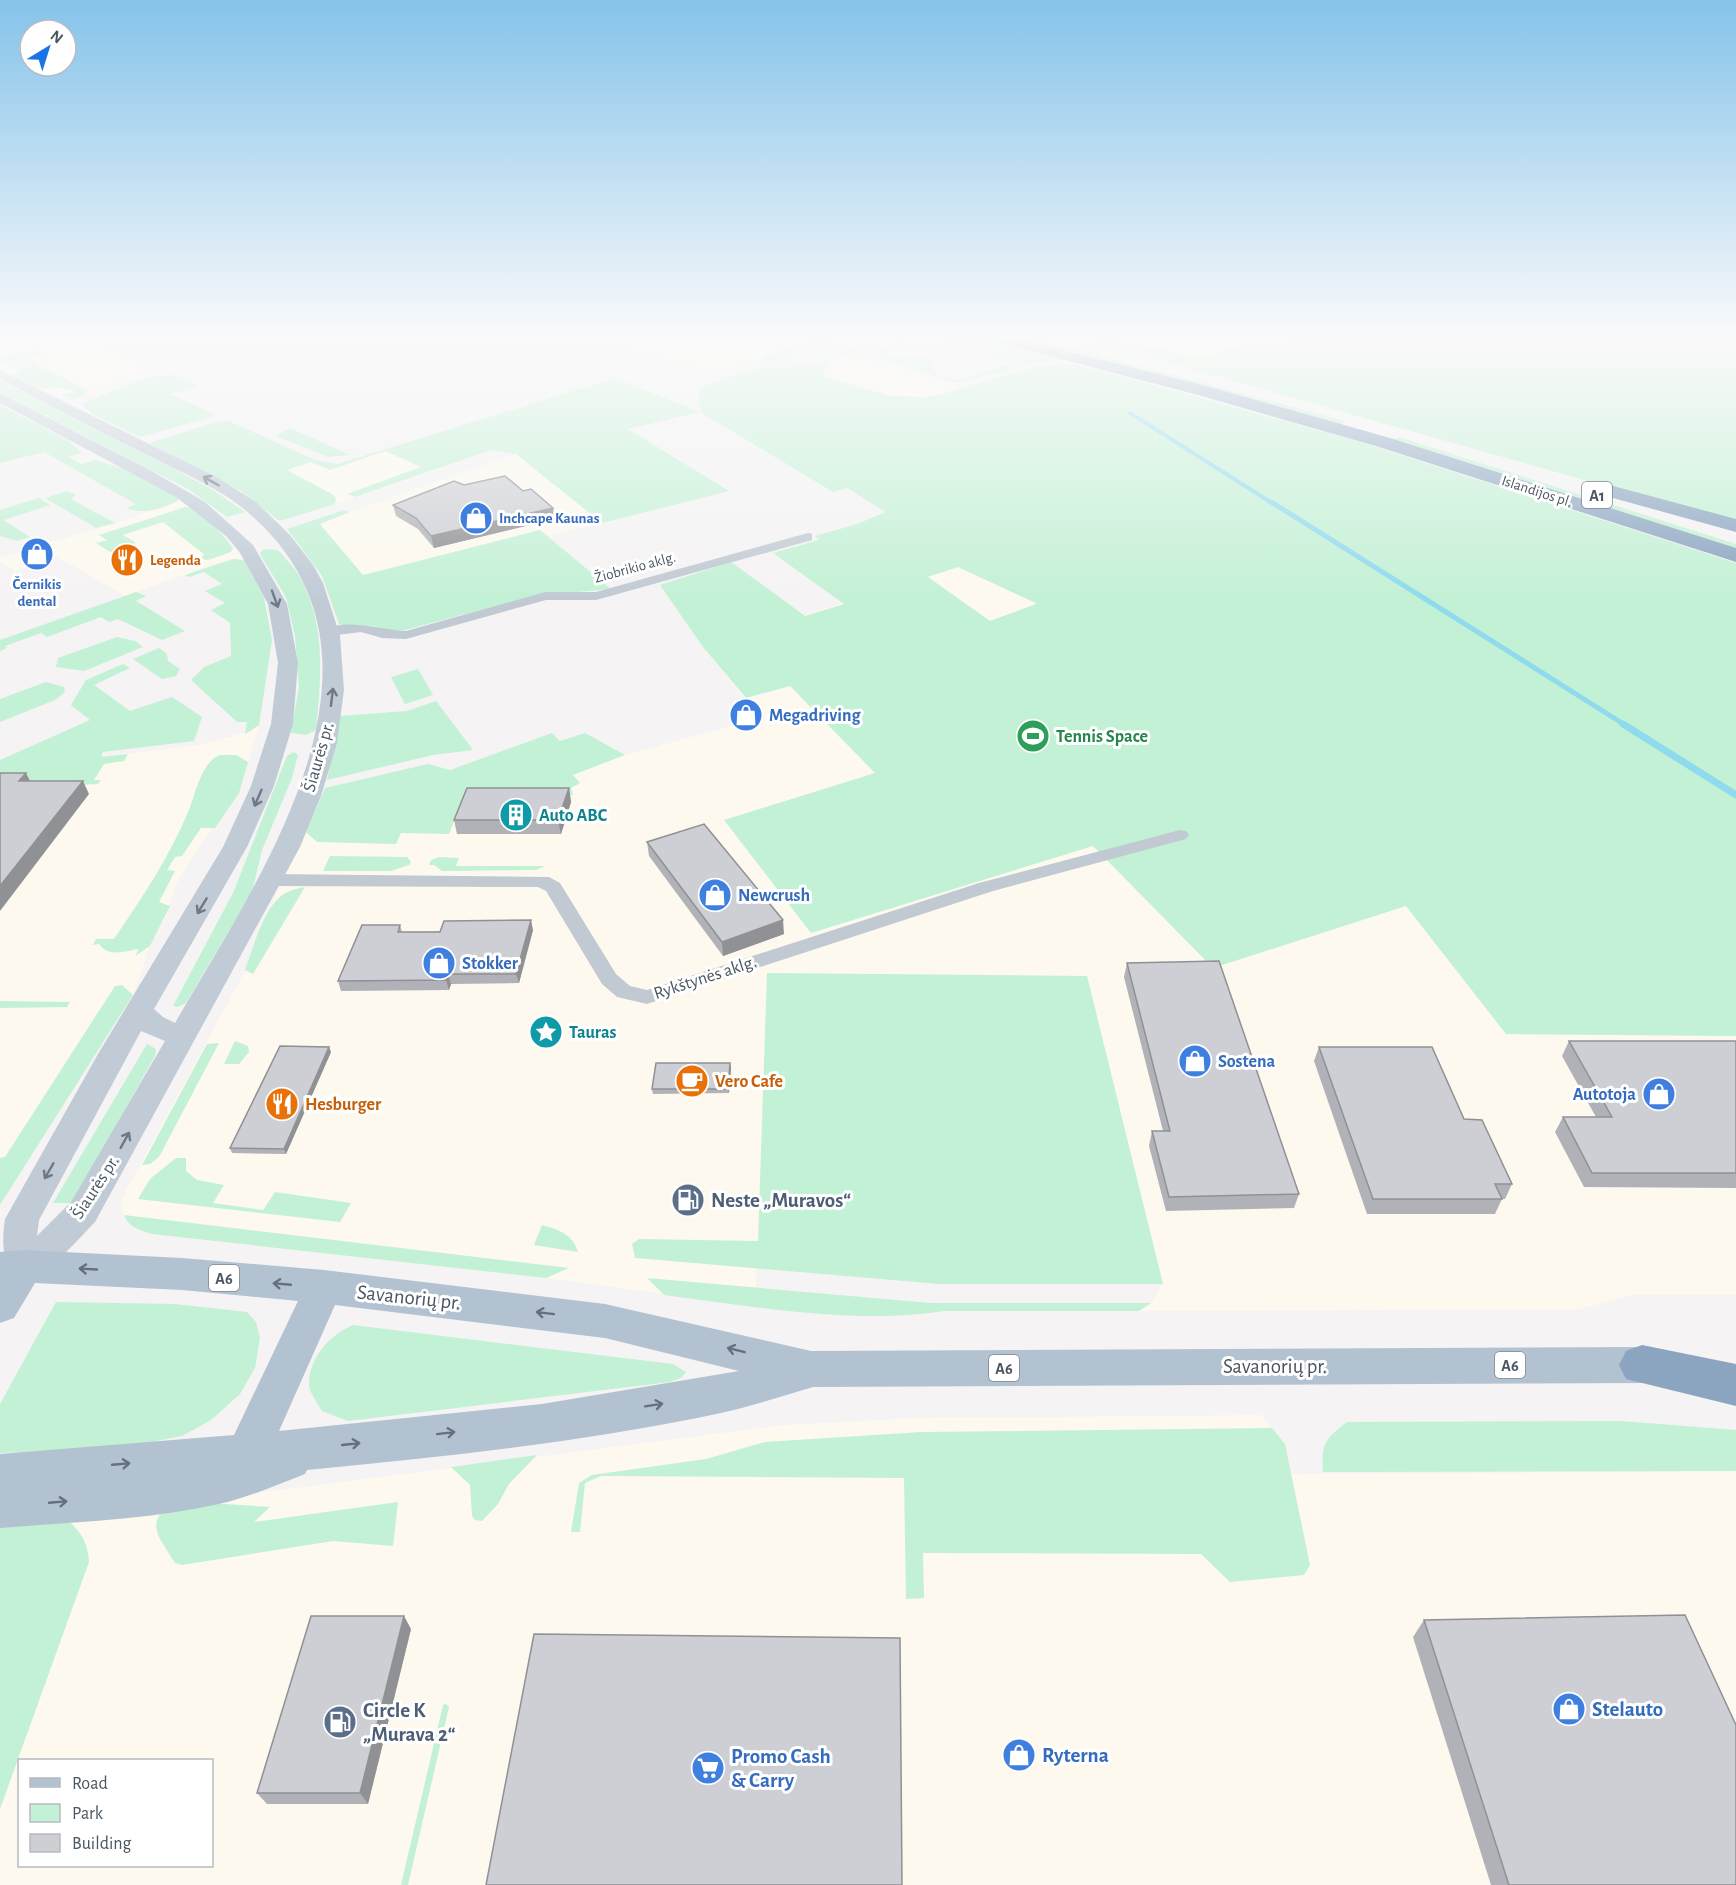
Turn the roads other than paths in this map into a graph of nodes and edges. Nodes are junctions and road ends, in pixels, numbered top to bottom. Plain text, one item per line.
1 (51, 424) edge
2 (99, 424) edge
3 (1319, 424) edge
4 (1365, 424) edge
5 (1458, 451) junction
6 (259, 513) junction
7 (222, 523) junction
8 (1736, 526) edge
9 (808, 537) dead end
10 (1736, 540) edge
11 (286, 542) junction
12 (248, 551) junction
13 (1736, 555) edge
14 (329, 632) junction
15 (299, 747) junction
16 (1180, 835) dead end
17 (270, 880) junction
18 (139, 1009) junction
19 (184, 1034) junction
20 (12, 1267) edge
21 (324, 1287) junction
22 (0, 1306) edge
23 (1736, 1364) edge
24 (1642, 1365) junction
25 (813, 1369) junction
26 (1736, 1385) edge
27 (315, 1447) junction
28 (248, 1453) junction
29 (0, 1474) edge
30 (0, 1506) edge

1 - 7 main road, Šiaurės pr.
6 -> 2 main road, Šiaurės pr.
3 - 13 highway, Islandijos pl. / A1
4 - 5 highway, Islandijos pl. / A1
5 - 8 highway
5 - 10 highway, Islandijos pl. / A1
6 - 7 main road
6 - 11 main road, Šiaurės pr.
7 - 12 main road, Šiaurės pr.
9 - 14 street, Žiobrikio aklg.
11 - 12 main road
11 - 14 main road, Šiaurės pr.
12 -> 15 main road, Šiaurės pr.
15 -> 14 main road, Šiaurės pr.
15 - 17 main road, Šiaurės pr.
15 -> 18 main road, Šiaurės pr.
16 - 17 street, Rykštynės aklg.
17 - 19 main road, Šiaurės pr.
18 - 19 main road
18 -> 20 main road, Šiaurės pr.
20 -> 19 main road, Šiaurės pr.
21 -> 20 main road, Savanorių pr. / A6
20 - 22 main road
25 -> 21 main road, Savanorių pr. / A6
21 - 28 main road
23 - 24 highway, Savanorių pr. / A6
24 - 25 main road, Savanorių pr. / A6
24 - 26 highway
27 -> 25 main road, Savanorių pr. / A6
27 - 28 main road, Savanorių pr. / A6
30 -> 27 main road
29 -> 28 main road, Savanorių pr. / A6

